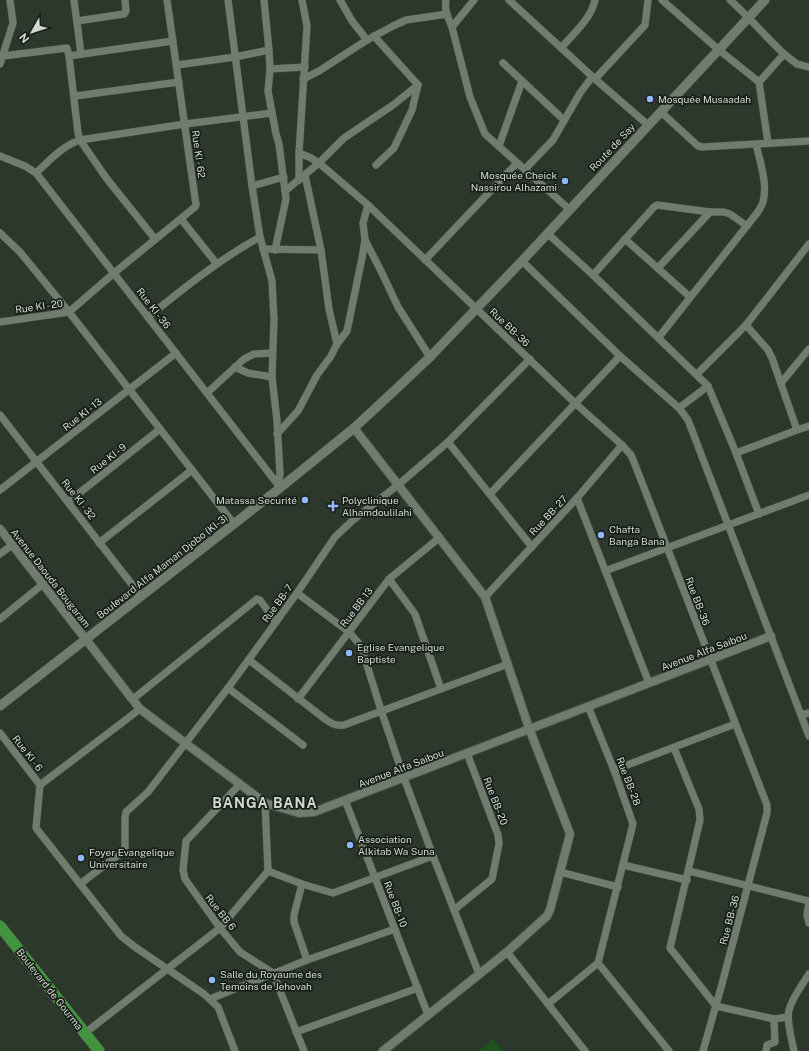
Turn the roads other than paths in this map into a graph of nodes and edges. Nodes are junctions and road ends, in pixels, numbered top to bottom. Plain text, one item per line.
1 (10, 0) edge
2 (74, 0) edge
3 (125, 0) edge
4 (168, 0) edge
5 (228, 0) edge
6 (264, 0) edge
7 (302, 0) edge
8 (340, 0) edge
9 (446, 0) edge
10 (474, 0) edge
11 (509, 0) edge
12 (595, 0) edge
13 (648, 0) edge
14 (662, 0) edge
15 (730, 0) edge
16 (765, 0) edge
17 (447, 14) junction
18 (749, 17) junction
19 (77, 21) junction
20 (452, 27) junction
21 (374, 36) junction
22 (367, 40) junction
23 (173, 41) junction
24 (561, 48) junction
25 (269, 50) junction
26 (718, 50) junction
27 (81, 54) junction
28 (784, 54) junction
29 (3, 56) junction
30 (69, 56) junction
31 (235, 57) junction
32 (503, 63) dead end
33 (0, 64) edge
34 (177, 65) junction
35 (305, 67) junction
36 (809, 67) edge
37 (270, 69) junction
38 (594, 78) junction
39 (302, 79) junction
40 (522, 81) junction
41 (179, 82) junction
42 (758, 82) junction
43 (418, 86) junction
44 (75, 96) junction
45 (661, 112) junction
46 (272, 114) junction
47 (243, 118) junction
48 (564, 120) junction
49 (185, 124) junction
50 (648, 125) junction
51 (80, 140) junction
52 (809, 141) edge
53 (768, 142) junction
54 (756, 144) junction
55 (499, 146) junction
56 (299, 153) junction
57 (0, 156) edge
58 (517, 162) junction
59 (319, 163) junction
60 (376, 165) dead end
61 (525, 169) junction
62 (36, 173) junction
63 (284, 177) junction
64 (302, 178) junction
65 (252, 186) junction
66 (285, 191) junction
67 (368, 205) junction
68 (569, 210) junction
69 (710, 212) junction
70 (181, 219) junction
71 (747, 226) junction
72 (0, 233) edge
73 (547, 233) junction
74 (260, 237) junction
75 (155, 239) junction
76 (626, 239) junction
77 (365, 240) junction
78 (809, 244) edge
79 (263, 249) junction
80 (275, 250) junction
81 (321, 250) junction
82 (426, 260) junction
83 (522, 261) junction
84 (217, 264) junction
85 (658, 268) junction
86 (114, 273) junction
87 (593, 275) junction
88 (690, 297) junction
89 (476, 309) junction
90 (69, 312) junction
91 (148, 317) junction
92 (0, 322) edge
93 (746, 325) junction
94 (659, 337) junction
95 (337, 344) junction
96 (809, 349) edge
97 (272, 353) junction
98 (176, 354) junction
99 (620, 356) junction
100 (430, 358) junction
101 (530, 359) junction
102 (235, 367) junction
103 (697, 374) junction
104 (272, 377) junction
105 (781, 383) junction
106 (708, 386) junction
107 (130, 389) junction
108 (207, 393) junction
109 (576, 404) junction
110 (679, 408) junction
111 (0, 415) edge
112 (809, 426) edge
113 (354, 428) junction
114 (160, 429) junction
115 (797, 430) junction
116 (277, 434) junction
117 (448, 442) junction
118 (622, 445) junction
119 (736, 453) junction
120 (36, 462) junction
121 (192, 470) junction
122 (398, 485) junction
123 (279, 486) junction
124 (0, 490) edge
125 (490, 494) junction
126 (809, 495) edge
127 (577, 498) junction
128 (68, 502) junction
129 (759, 514) junction
130 (234, 524) junction
131 (729, 526) junction
132 (0, 529) edge
133 (439, 538) junction
134 (99, 542) junction
135 (12, 545) junction
136 (532, 547) junction
137 (667, 548) junction
138 (0, 554) edge
139 (605, 571) junction
140 (389, 579) junction
141 (43, 584) junction
142 (297, 593) junction
143 (141, 596) junction
144 (485, 597) junction
145 (0, 618) edge
146 (276, 622) junction
147 (349, 632) junction
148 (771, 636) junction
149 (86, 639) junction
150 (710, 659) junction
151 (249, 660) junction
152 (508, 664) junction
153 (649, 683) junction
154 (228, 688) junction
155 (441, 689) junction
156 (132, 699) junction
157 (298, 699) junction
158 (0, 706) edge
159 (588, 706) junction
160 (140, 709) junction
161 (381, 710) junction
162 (809, 713) edge
163 (801, 715) junction
164 (735, 724) junction
165 (529, 728) junction
166 (0, 733) edge
167 (809, 736) edge
168 (185, 743) junction
169 (303, 745) dead end
170 (674, 748) junction
171 (467, 753) junction
172 (614, 770) junction
173 (404, 778) junction
174 (240, 784) junction
175 (40, 785) junction
176 (344, 800) junction
177 (265, 803) junction
178 (433, 856) junction
179 (623, 865) junction
180 (268, 871) junction
181 (689, 871) junction
182 (560, 872) junction
183 (375, 878) junction
184 (687, 880) junction
185 (80, 884) junction
186 (302, 884) junction
187 (748, 886) junction
188 (618, 887) junction
189 (809, 901) edge
190 (454, 910) junction
191 (809, 923) edge
192 (0, 926) edge
193 (220, 928) junction
194 (395, 929) junction
195 (0, 935) edge
196 (507, 952) junction
197 (307, 960) junction
198 (598, 963) junction
199 (167, 969) junction
200 (273, 973) junction
201 (480, 974) junction
202 (809, 974) edge
203 (418, 988) junction
204 (210, 999) junction
205 (548, 1004) junction
206 (716, 1006) junction
207 (428, 1015) junction
208 (788, 1017) junction
209 (774, 1019) junction
210 (296, 1032) junction
211 (85, 1033) junction
212 (91, 1051) edge
213 (99, 1051) edge
214 (235, 1051) edge
215 (304, 1051) edge
216 (383, 1051) edge
217 (585, 1051) edge
218 (669, 1051) edge
219 (703, 1051) edge
220 (766, 1051) edge
221 (794, 1051) edge

1 - 29 street
2 - 19 street
3 - 19 street
4 - 23 street, Rue KI - 62
5 - 31 street
6 - 25 street
7 - 35 street
8 - 22 street
9 - 17 street
10 - 20 street
11 - 24 street
12 - 24 street
13 - 38 street
14 - 26 street
15 - 18 street
16 - 18 main road, Route de Say
17 - 20 street
17 - 21 street
18 - 26 main road, Route de Say
18 - 28 street
19 - 27 street
20 - 55 street
21 - 22 street
21 - 43 street
22 - 39 street
23 - 27 street
23 - 34 street, Rue KI - 62
24 - 38 street
25 - 31 street
25 - 37 street
26 - 42 street
26 - 45 main road, Route de Say
27 - 30 street
28 - 36 street
28 - 42 street
29 - 30 street
29 - 33 street
30 - 44 street
31 - 34 street
31 - 47 street
32 - 40 street
34 - 41 street, Rue KI - 62
35 - 37 street
35 - 39 street
37 - 46 street
38 - 48 street
38 - 50 street
39 - 56 street
40 - 48 street
40 - 55 street
41 - 44 street
41 - 49 street, Rue KI - 62
42 - 53 street
43 - 59 street
43 - 60 street
44 - 51 street
45 - 50 main road, Route de Say
45 - 54 street
46 - 47 street
46 - 63 street
47 - 49 street
47 - 65 street
48 - 61 street
49 - 51 street
49 - 70 street, Rue KI - 62
50 - 68 main road, Route de Say
51 - 62 street
51 - 75 street
52 - 53 street
53 - 54 street
54 - 71 street
55 - 58 street
56 - 59 street, Rue BB- 36
56 - 64 street
57 - 62 street, Rue KI - 36
58 - 61 street
58 - 82 street
59 - 64 street
59 - 67 street, Rue BB- 36
61 - 68 street
62 - 86 street, Rue KI - 36
63 - 65 street
63 - 66 street
64 - 66 street
64 - 81 street
65 - 74 street
66 - 80 street
67 - 77 street
67 - 82 street, Rue BB- 36
68 - 73 main road, Route de Say
69 - 71 street
69 - 76 street
69 - 85 street
70 - 75 street, Rue KI - 62
70 - 84 street
71 - 88 street
72 - 90 street
73 - 83 main road, Route de Say
73 - 87 street
74 - 79 street
74 - 84 street
75 - 86 street, Rue KI - 62
76 - 85 street
76 - 87 street
77 - 95 street
77 - 100 street
78 - 93 street
79 - 80 street
79 - 97 street
80 - 81 street
81 - 95 street
82 - 89 street, Rue BB- 36
83 - 89 main road, Route de Say
83 - 99 street
84 - 91 street
85 - 88 street
86 - 90 street, Rue KI - 20
86 - 91 street, Rue KI - 36
87 - 94 street
88 - 94 street
89 - 100 main road, Boulevard Alfa Maman Djobo (KI-3)
89 - 101 street, Rue BB- 36
90 - 92 street, Rue KI - 20
90 - 107 street
91 - 98 street, Rue KI - 36
93 - 103 street
93 - 105 street
94 - 103 street
95 - 116 street
96 - 105 street
97 - 102 street
97 - 104 street
98 - 107 street, Rue KI - 13
98 - 108 street, Rue KI - 36
99 - 109 street
99 - 110 street
100 - 113 main road, Boulevard Alfa Maman Djobo (KI-3)
101 - 109 street, Rue BB- 36
101 - 117 street, Rue BB- 7
102 - 104 street
102 - 108 street
103 - 106 street
104 - 116 street
105 - 115 street
106 - 110 street
106 - 119 street
107 - 114 street
107 - 120 street, Rue KI - 13
108 - 123 street, Rue KI - 36
109 - 118 street, Rue BB- 36
109 - 125 street
110 - 131 street
111 - 120 street, Rue KI - 32
112 - 115 street
113 - 122 street
113 - 123 main road, Boulevard Alfa Maman Djobo (KI-3)
114 - 121 street
114 - 128 street, Rue KI - 9
115 - 119 street
116 - 123 street
117 - 122 street, Rue BB- 7
117 - 125 street
118 - 127 street, Rue BB- 27
118 - 137 street, Rue BB- 36
119 - 129 street
120 - 124 street, Rue KI - 13
120 - 128 street, Rue KI - 32
121 - 130 street
121 - 134 street
122 - 133 street
122 - 142 street, Rue BB- 7
123 - 130 main road, Boulevard Alfa Maman Djobo (KI-3)
125 - 136 street
126 - 129 street
127 - 136 street, Rue BB- 27
127 - 139 street
128 - 134 street, Rue KI - 32
129 - 131 street
130 - 143 main road, Boulevard Alfa Maman Djobo (KI-3)
131 - 137 street
131 - 148 street
132 - 135 street, Avenue Daouda Bougaram
133 - 140 street, Rue BB 13
133 - 144 street
134 - 143 street, Rue KI - 32
135 - 138 street
135 - 141 street, Avenue Daouda Bougaram
136 - 144 street, Rue BB- 27
137 - 139 street
137 - 150 street, Rue BB- 36
139 - 153 street
140 - 147 street, Rue BB 13
140 - 155 street
141 - 145 street
141 - 149 street, Avenue Daouda Bougaram
142 - 146 street, Rue BB- 7
142 - 147 street
143 - 149 main road, Boulevard Alfa Maman Djobo (KI-3)
144 - 152 street
146 - 151 street, Rue BB- 7
146 - 156 street
147 - 157 street, Rue BB 13
147 - 161 street
148 - 150 street, Avenue Alfa Saibou
148 - 163 street
149 - 156 street, Avenue Alfa Saibou
149 - 158 main road, Boulevard Alfa Maman Djobo (KI-3)
150 - 153 street, Avenue Alfa Saibou
150 - 164 street, Rue BB- 36
151 - 154 street, Rue BB- 7
151 - 157 street
152 - 155 street
152 - 165 street
153 - 159 street, Avenue Alfa Saibou
154 - 168 street, Rue BB- 7
154 - 169 street
155 - 161 street
156 - 160 street, Avenue Alfa Saibou
157 - 161 street
159 - 165 street, Avenue Alfa Saibou
159 - 172 street, Rue BB- 28
160 - 168 street, Avenue Alfa Saibou
160 - 175 street
161 - 173 street
162 - 163 street
163 - 167 street
164 - 170 street
164 - 187 street, Rue BB- 36
165 - 171 street, Avenue Alfa Saibou
165 - 182 street
166 - 175 street, Rue KI - 6
168 - 174 street, Avenue Alfa Saibou
168 - 185 street, Rue BB- 7
170 - 172 street
170 - 181 street
171 - 173 street, Avenue Alfa Saibou
171 - 190 street, Rue BB- 20
172 - 179 street, Rue BB- 28
173 - 176 street, Avenue Alfa Saibou
173 - 178 street
174 - 177 street, Avenue Alfa Saibou
174 - 193 street, Rue BB 6
175 - 185 street
176 - 177 street, Avenue Alfa Saibou
176 - 183 street, Rue BB- 10
177 - 180 street
178 - 183 street
178 - 190 street
179 - 184 street
179 - 188 street, Rue BB- 28
180 - 186 street
180 - 193 street
181 - 184 street
181 - 187 street
182 - 188 street
182 - 196 street
183 - 186 street
183 - 194 street, Rue BB- 10
184 - 206 street
185 - 199 street
186 - 197 street
187 - 189 street
187 - 206 street, Rue BB- 36
188 - 198 street, Rue BB- 28
189 - 191 street
190 - 201 street
192 - 211 highway, Boulevard de Gourma
193 - 199 street
193 - 200 street, Rue BB 6
194 - 197 street
194 - 203 street, Rue BB- 10
195 - 212 highway, Boulevard de Gourma
196 - 201 street
196 - 205 street
197 - 200 street
198 - 205 street
198 - 218 street
199 - 204 street
199 - 211 street
200 - 204 street
200 - 210 street
201 - 207 street
202 - 208 street
203 - 207 street, Rue BB- 10
203 - 210 street
204 - 214 street
205 - 217 street
206 - 209 street
206 - 219 street, Rue BB- 36
207 - 216 street
208 - 209 street
208 - 221 street
209 - 220 street
210 - 215 street
211 - 213 highway, Boulevard de Gourma

